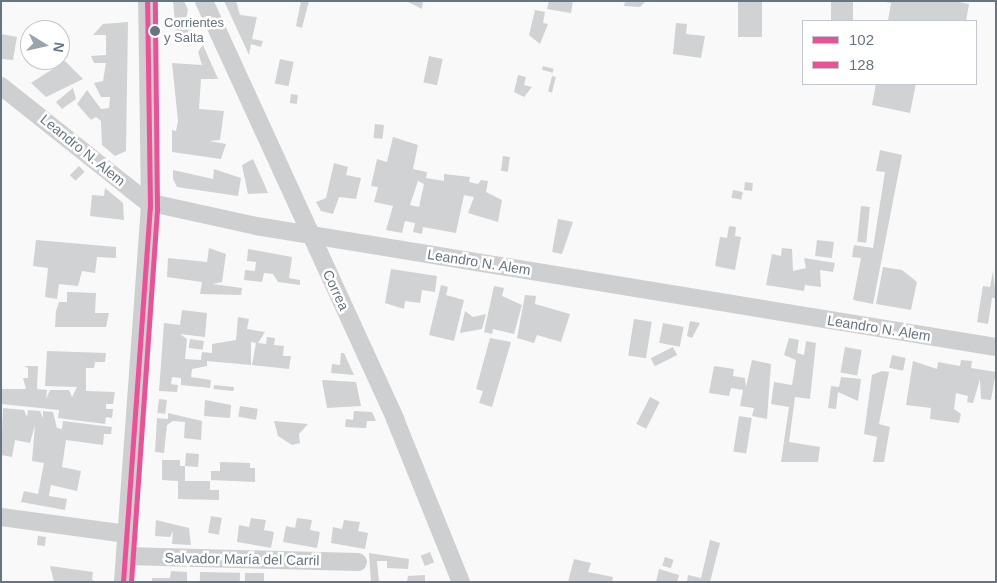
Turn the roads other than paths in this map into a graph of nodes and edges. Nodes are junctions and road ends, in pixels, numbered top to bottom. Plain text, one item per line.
1 (147, 1) edge
2 (204, 1) edge
3 (1, 86) edge
4 (150, 202) junction
5 (311, 235) junction
6 (996, 347) edge
7 (1, 517) edge
8 (126, 534) junction
9 (125, 556) junction
10 (358, 562) dead end
11 (123, 582) edge
12 (461, 582) edge

1 - 4 street
2 - 5 street, Correa
3 - 4 street, Leandro N. Alem
4 - 5 street, Leandro N. Alem
4 - 8 street
5 - 6 street, Leandro N. Alem
5 - 12 street, Correa
7 - 8 street
8 - 9 street
9 - 10 street, Salvador María del Carril
9 - 11 street

